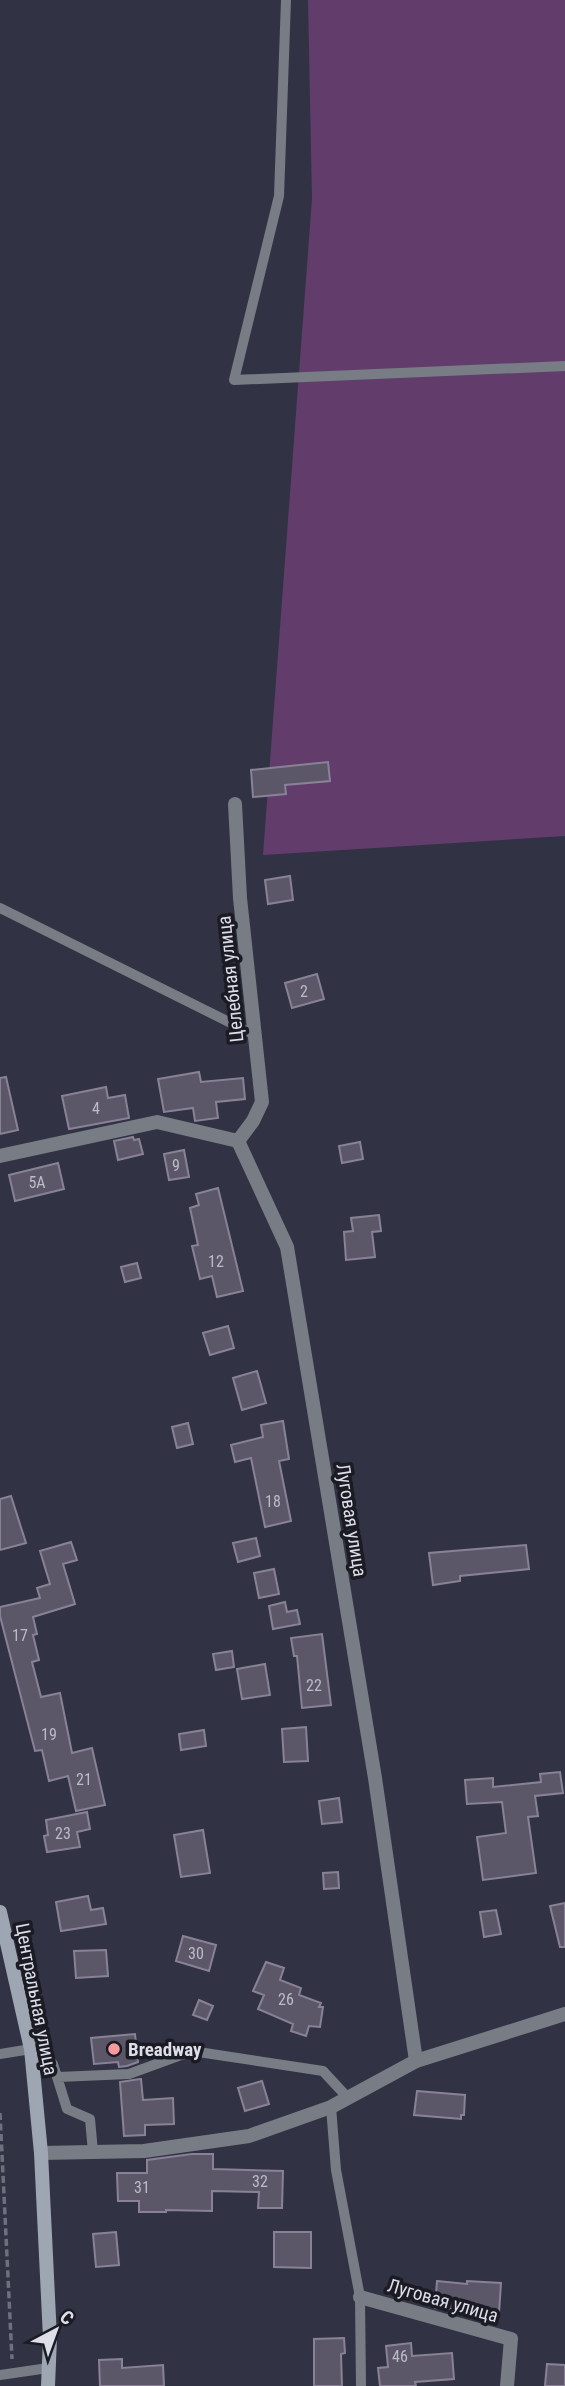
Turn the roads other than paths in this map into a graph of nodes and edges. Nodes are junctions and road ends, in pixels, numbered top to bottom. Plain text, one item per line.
1 (286, 0) edge
2 (565, 366) edge
3 (235, 804) dead end
4 (0, 908) edge
5 (255, 1035) junction
6 (238, 1141) junction
7 (0, 1156) edge
8 (0, 1912) edge
9 (565, 2014) edge
10 (31, 2049) junction
11 (0, 2054) edge
12 (416, 2061) junction
13 (58, 2077) junction
14 (348, 2098) junction
15 (331, 2107) junction
16 (93, 2152) junction
17 (41, 2153) junction
18 (360, 2297) junction
19 (48, 2368) junction
20 (0, 2375) edge
21 (48, 2386) edge
22 (361, 2386) edge
23 (507, 2386) edge

1 - 2 lane
3 - 5 street, Целебная улица
4 - 5 lane
5 - 6 street, Целебная улица
6 - 7 street
6 - 12 street, Луговая улица
8 - 10 main road, Центральная улица
9 - 12 street
10 - 11 lane
10 - 13 lane
10 - 17 main road, Центральная улица
12 - 14 street
13 - 14 lane
13 - 16 lane
14 - 15 street
15 - 16 street
15 - 18 lane
16 - 17 street
17 - 19 main road, Центральная улица
18 - 22 lane
18 - 23 street, Луговая улица
19 - 20 lane
19 - 21 main road, Центральная улица

